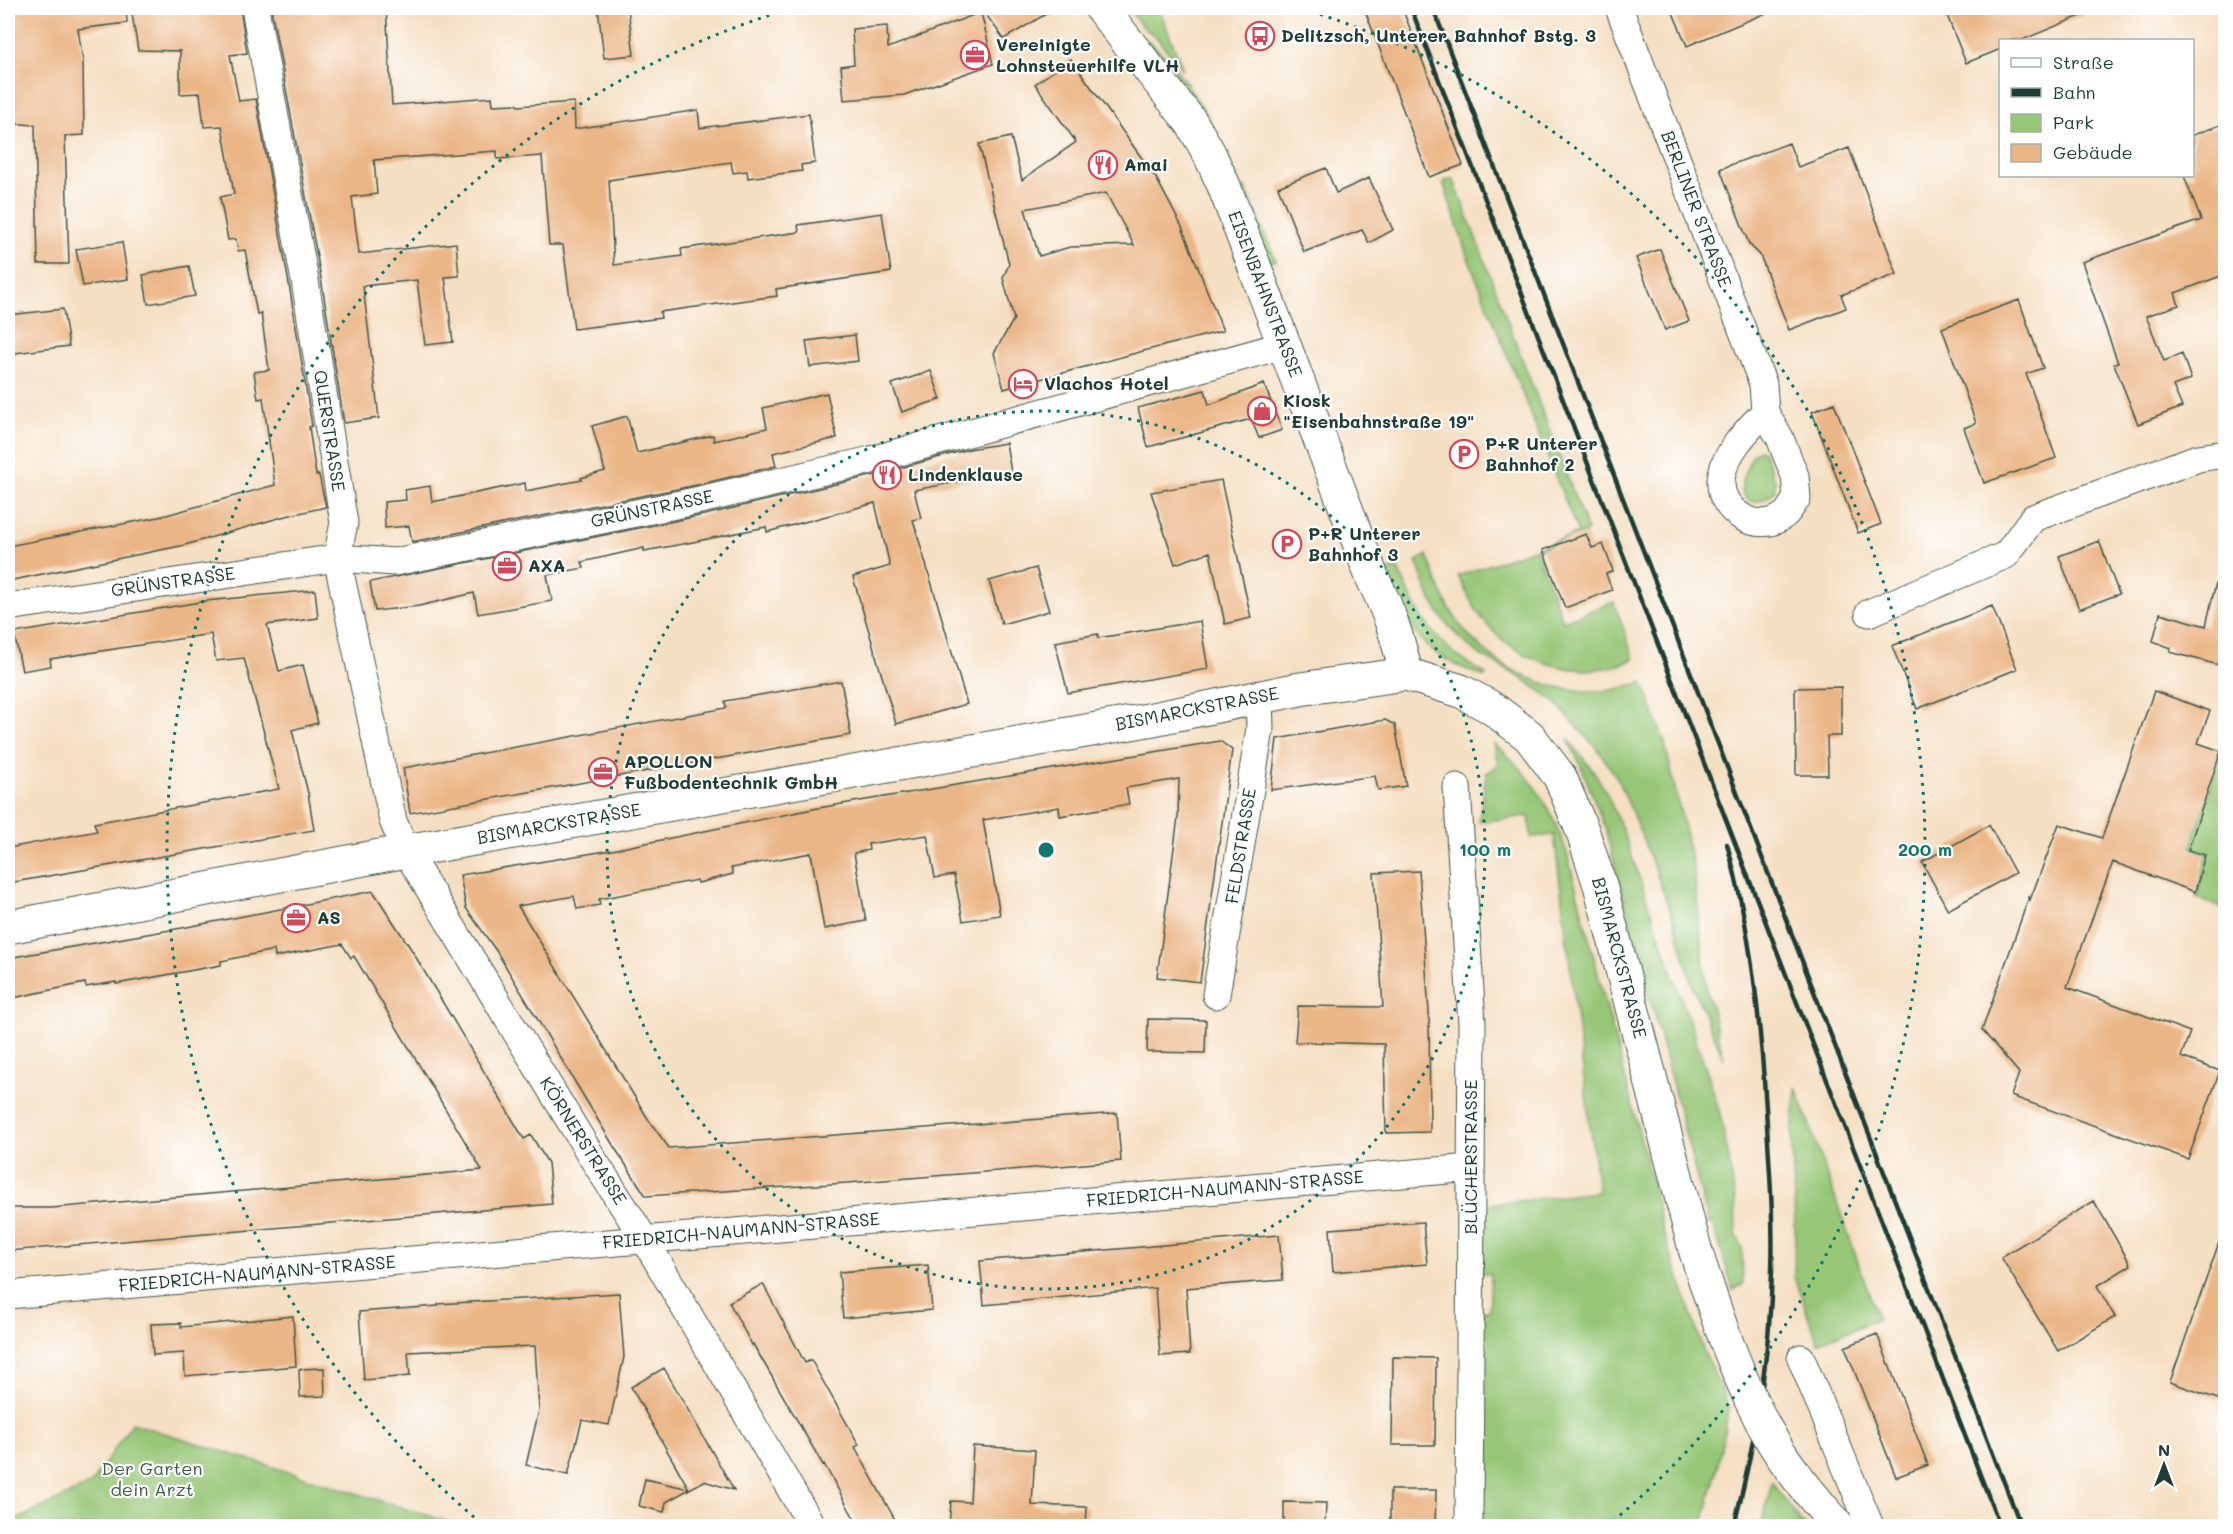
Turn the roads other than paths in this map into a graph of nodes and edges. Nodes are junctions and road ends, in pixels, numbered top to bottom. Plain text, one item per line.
1 (255, 8) edge
2 (1101, 8) edge
3 (1619, 8) edge
4 (1284, 345) junction
5 (1766, 412) dead end
6 (2226, 454) edge
7 (337, 558) junction
8 (8, 607) edge
9 (1869, 614) dead end
10 (1406, 674) junction
11 (1259, 697) junction
12 (1457, 787) dead end
13 (406, 850) junction
14 (8, 927) edge
15 (1216, 995) dead end
16 (1471, 1168) junction
17 (645, 1240) junction
18 (10, 1296) edge
19 (1802, 1358) dead end
20 (812, 1527) edge
21 (1469, 1527) edge
22 (1838, 1527) edge
23 (1870, 1527) edge

1 - 7 street, QUERSTRASSE
2 - 4 street, EISENBAHNSTRASSE
3 - 5 street, BERLINER STRASSE
4 - 7 street, GRÜNSTRASSE
4 - 10 street, EISENBAHNSTRASSE
6 - 9 street
7 - 8 street, GRÜNSTRASSE
7 - 13 street, QUERSTRASSE
10 - 11 street, BISMARCKSTRASSE
10 - 22 street, BISMARCKSTRASSE, bridge
11 - 13 street, BISMARCKSTRASSE
11 - 15 street, FELDSTRASSE
12 - 16 street, BLÜCHERSTRASSE
13 - 14 street, BISMARCKSTRASSE
13 - 17 street, KÖRNERSTRASSE
16 - 17 street, FRIEDRICH-NAUMANN-STRASSE
16 - 21 street, BLÜCHERSTRASSE
17 - 18 street, FRIEDRICH-NAUMANN-STRASSE
17 - 20 street, KÖRNERSTRASSE
19 - 23 street

